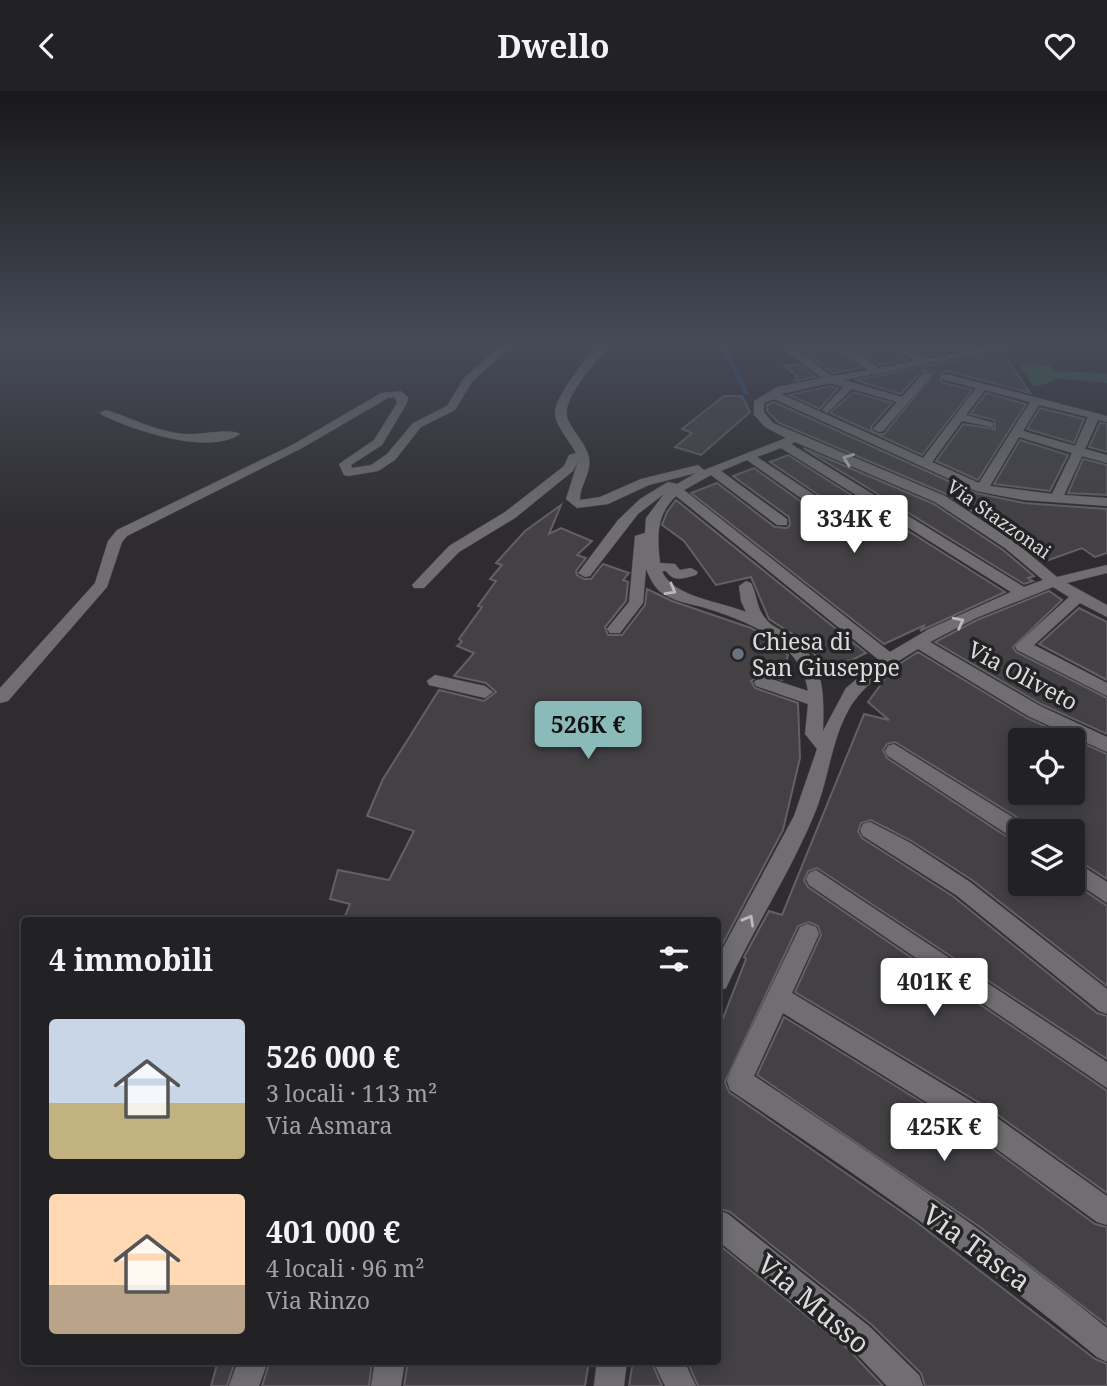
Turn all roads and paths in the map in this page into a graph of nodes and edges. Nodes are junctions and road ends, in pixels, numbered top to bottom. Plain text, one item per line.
1 (365, 406) edge
2 (400, 406) edge
3 (452, 406) edge
4 (561, 406) edge
5 (759, 406) edge
6 (799, 406) edge
7 (830, 406) edge
8 (900, 406) edge
9 (968, 406) edge
10 (1033, 406) edge
11 (1058, 406) edge
12 (827, 410) dead end
13 (106, 413) dead end
14 (960, 417) junction
15 (1101, 417) edge
16 (989, 425) dead end
17 (880, 429) dead end
18 (1016, 433) junction
19 (234, 434) dead end
20 (789, 441) junction
21 (1079, 451) junction
22 (583, 455) junction
23 (750, 457) junction
24 (1107, 459) edge
25 (920, 462) junction
26 (712, 470) junction
27 (889, 476) junction
28 (682, 485) junction
29 (982, 488) junction
30 (1056, 499) junction
31 (1107, 502) edge
32 (820, 505) dead end
33 (659, 506) junction
34 (782, 522) dead end
35 (652, 567) junction
36 (1107, 569) edge
37 (691, 572) dead end
38 (584, 573) dead end
39 (1053, 580) junction
40 (419, 585) dead end
41 (746, 586) dead end
42 (1021, 592) junction
43 (1079, 596) junction
44 (1107, 612) edge
45 (759, 622) junction
46 (615, 629) dead end
47 (919, 643) junction
48 (889, 660) junction
49 (435, 681) dead end
50 (762, 683) dead end
51 (1107, 690) edge
52 (485, 692) dead end
53 (2, 697) dead end
54 (815, 700) junction
55 (1107, 745) edge
56 (826, 748) junction
57 (894, 751) dead end
58 (1008, 824) edge
59 (870, 830) dead end
60 (1085, 878) edge
61 (816, 879) dead end
62 (1107, 894) edge
63 (808, 934) dead end
64 (721, 974) edge
65 (778, 997) junction
66 (1107, 1003) edge
67 (1107, 1076) edge
68 (1107, 1212) edge
69 (721, 1226) edge
70 (1107, 1347) edge
71 (252, 1365) edge
72 (389, 1365) edge
73 (612, 1365) edge
74 (670, 1365) edge
75 (244, 1386) edge
76 (386, 1386) edge
77 (609, 1386) edge
78 (681, 1386) edge
79 (908, 1386) edge

1 - 53 street
2 - 3 street
4 - 22 street
5 - 20 street, Via Stazzonai
6 - 25 street
7 - 12 street
8 - 17 street
9 - 14 street
10 - 18 street
11 - 15 street
13 - 19 street
14 - 16 street
14 - 25 street
15 - 21 street
18 - 21 street
18 - 29 street
20 - 23 street
27 -> 20 street, Via Stazzonai
20 - 42 street
21 - 24 street
21 - 30 street
22 - 26 street
22 - 40 street
23 - 26 street
23 - 32 street
25 - 27 street
25 - 29 street
26 - 28 street
26 - 34 street
27 - 39 street, Via Stazzonai
28 - 33 street
28 - 38 street
28 - 48 street
29 - 30 street
30 - 31 street
33 - 35 street
33 - 46 street
35 - 37 street
35 -> 45 street
36 - 39 street
39 - 42 street
39 - 43 street, Via Stazzonai
41 - 45 street
47 -> 42 street
43 - 44 street, Via Stazzonai
43 - 51 street
45 - 54 street
47 - 48 street
47 - 55 street, Via Oliveto
48 - 56 street
49 - 52 street
50 - 54 street
54 - 56 street
64 -> 56 street
57 - 58 street
59 - 66 street
60 - 62 street
61 - 67 street
63 - 65 street
65 - 68 street
65 - 70 street, Via Tasca
69 - 79 street, Via Musso
71 - 75 street
72 - 76 street
73 - 77 street
74 - 78 street

